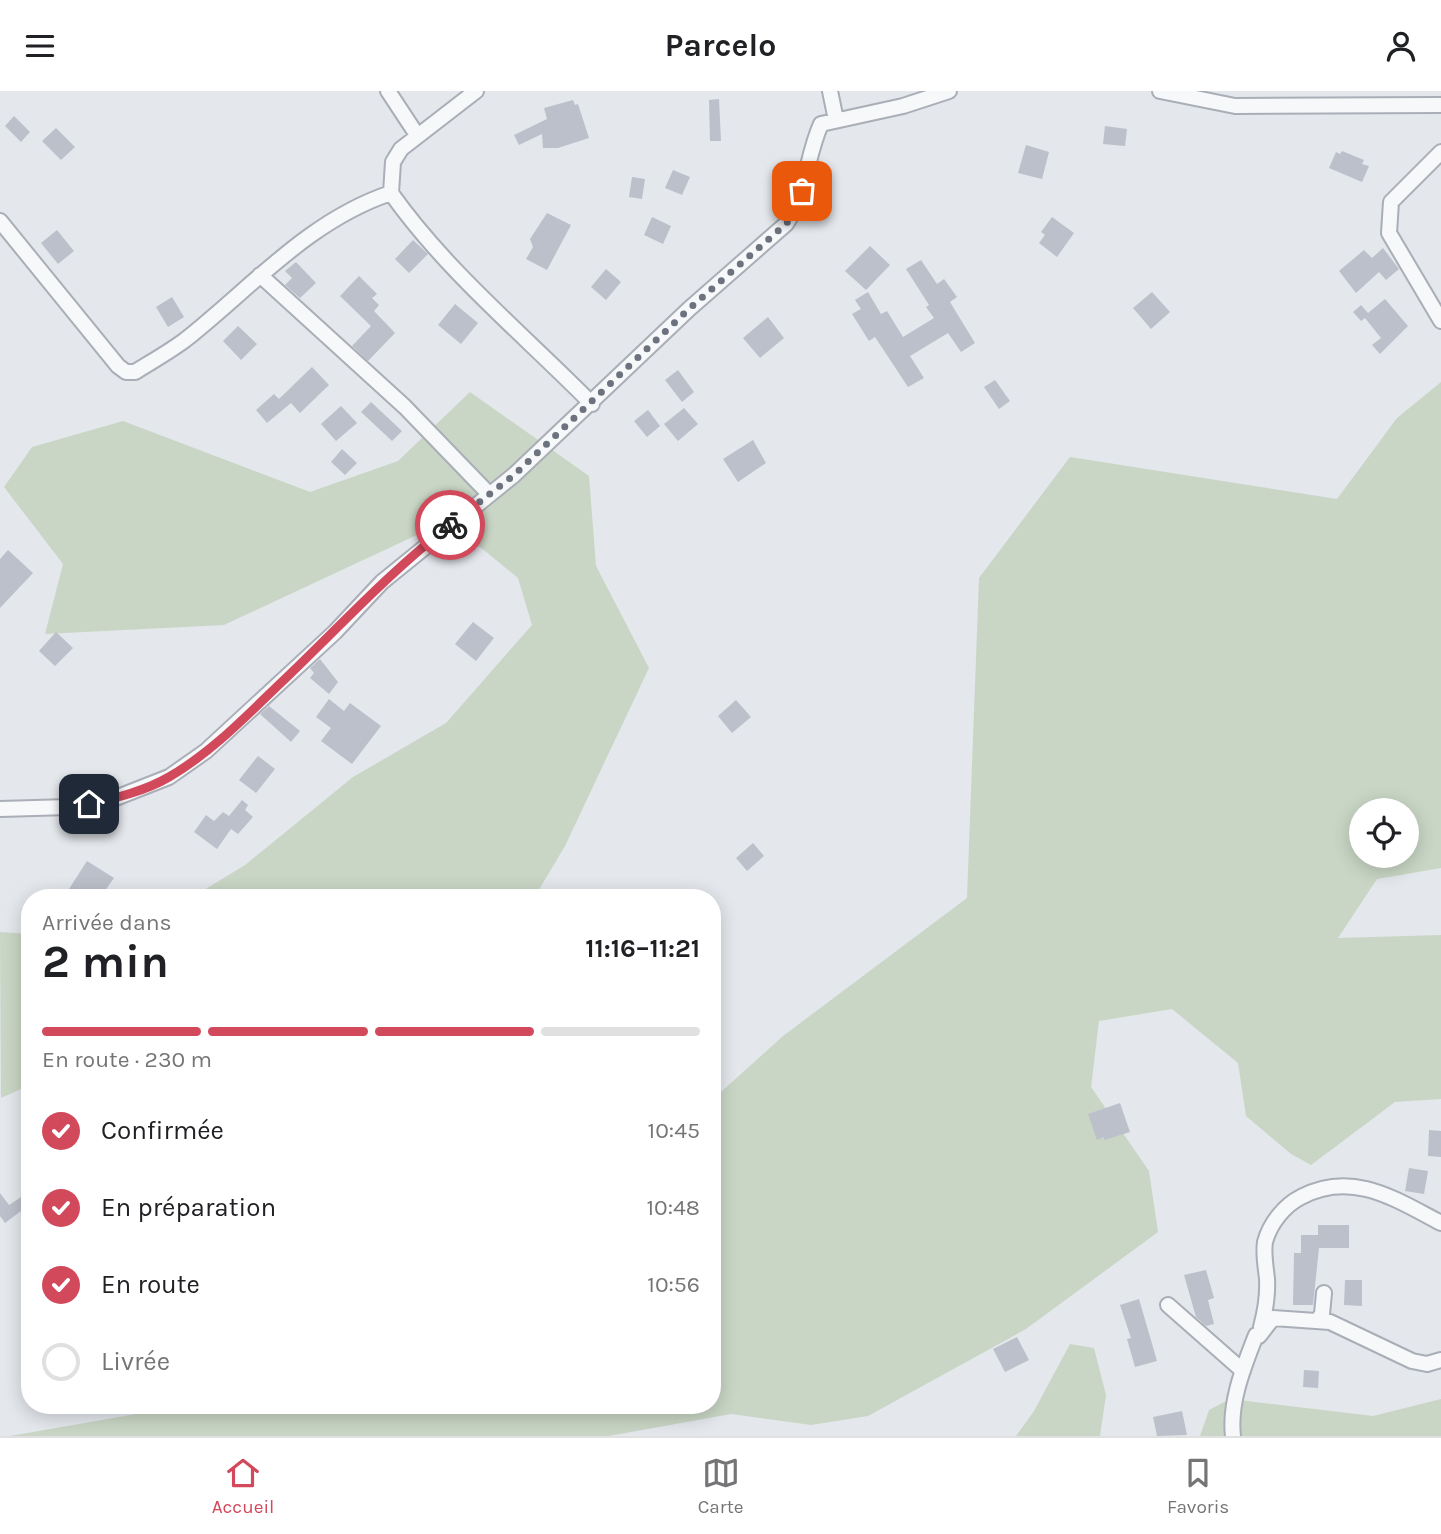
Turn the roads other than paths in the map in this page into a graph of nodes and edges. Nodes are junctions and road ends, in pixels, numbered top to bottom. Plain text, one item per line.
1 (388, 91) edge
2 (476, 91) edge
3 (830, 91) edge
4 (949, 91) edge
5 (1160, 91) edge
6 (1441, 105) edge
7 (835, 120) junction
8 (417, 135) junction
9 (1441, 152) edge
10 (391, 193) junction
11 (0, 221) edge
12 (260, 275) junction
13 (1441, 321) edge
14 (592, 404) junction
15 (489, 494) junction
16 (0, 809) edge
17 (1441, 1223) edge
18 (1324, 1293) dead end
19 (1168, 1305) dead end
20 (1318, 1320) junction
21 (1259, 1336) junction
22 (1441, 1360) edge
23 (1243, 1371) junction
24 (1233, 1436) edge

1 - 8 street
2 - 8 street
3 - 7 street
4 - 7 street
5 - 6 street
7 - 14 street
8 - 10 street
9 - 13 street
10 - 12 street
10 - 14 street
11 - 12 street
12 - 15 street
14 - 15 street
15 - 16 street
17 - 21 street
18 - 20 street
19 - 23 street
20 - 21 street
20 - 22 street
21 - 23 street
23 - 24 street

